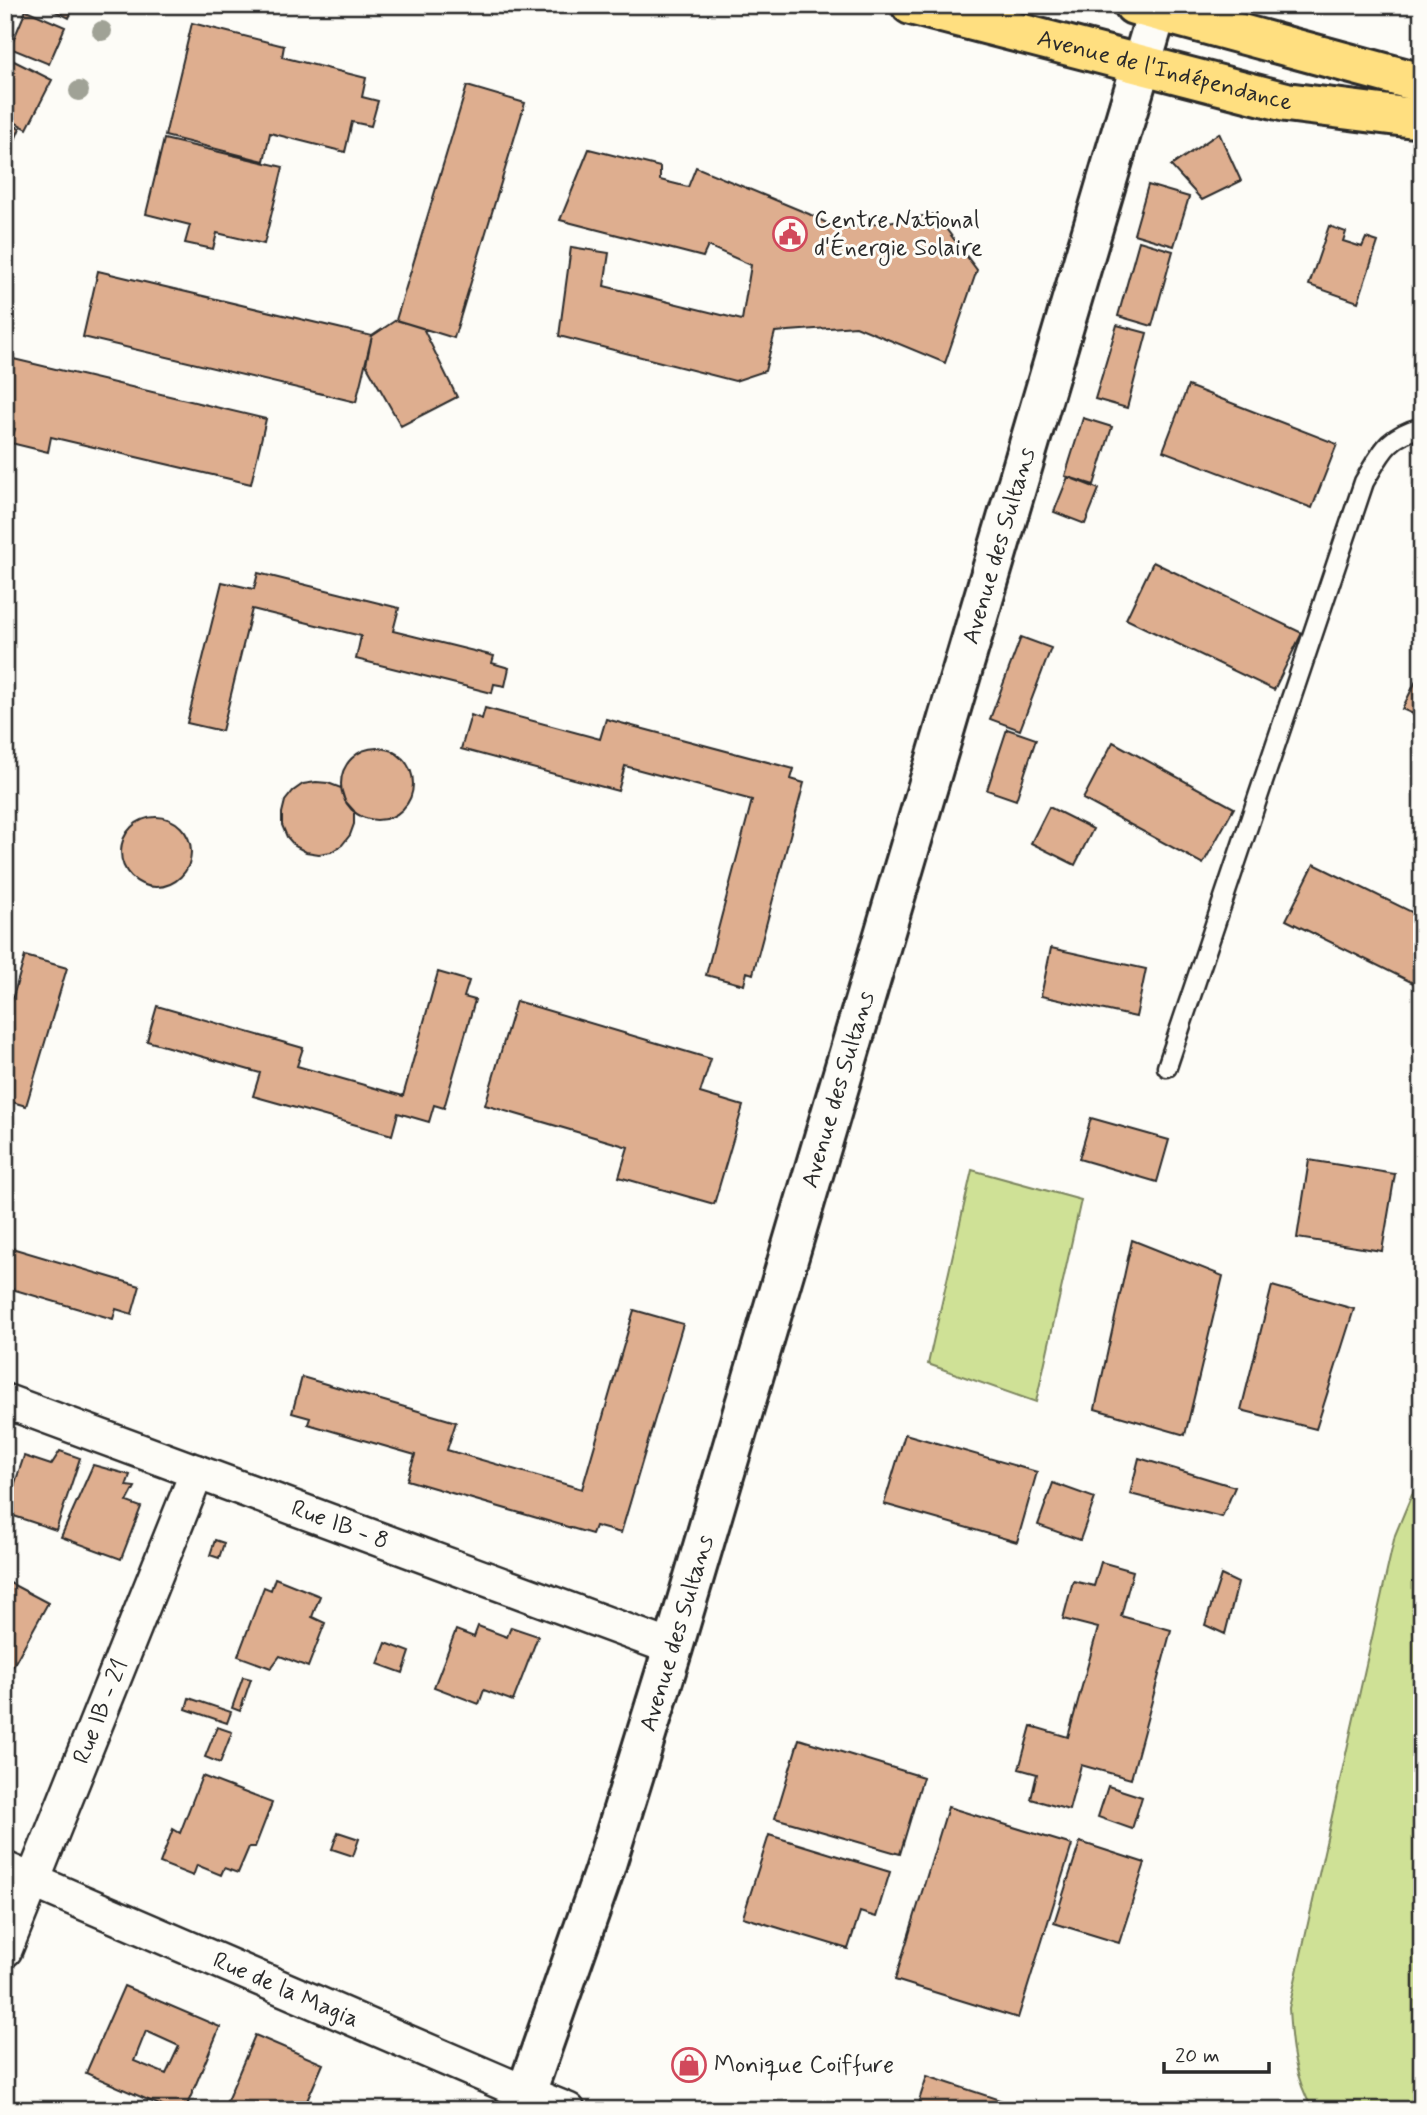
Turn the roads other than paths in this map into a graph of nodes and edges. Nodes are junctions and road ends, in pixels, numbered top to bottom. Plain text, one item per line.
1 (911, 5) edge
2 (1150, 7) edge
3 (1140, 64) junction
4 (1422, 83) edge
5 (1422, 119) edge
6 (1422, 427) edge
7 (1167, 1067) dead end
8 (5, 1401) edge
9 (197, 1472) junction
10 (673, 1648) junction
11 (19, 1875) edge
12 (5, 1950) edge
13 (523, 2102) edge
14 (568, 2110) edge

1 - 3 highway, Avenue de l'Indépendance
2 - 3 street, Avenue des Sultans
2 - 4 highway
3 - 5 highway, Avenue de l'Indépendance
3 - 10 street, Avenue des Sultans
6 - 7 lane
8 - 9 street, Rue IB - 8
9 - 10 street, Rue IB - 8
9 - 11 street, Rue IB - 21
10 - 13 street, Avenue des Sultans
11 - 12 street, Rue IB - 21
11 - 13 street, Rue de la Magia
13 - 14 street, Rue de la Magia

